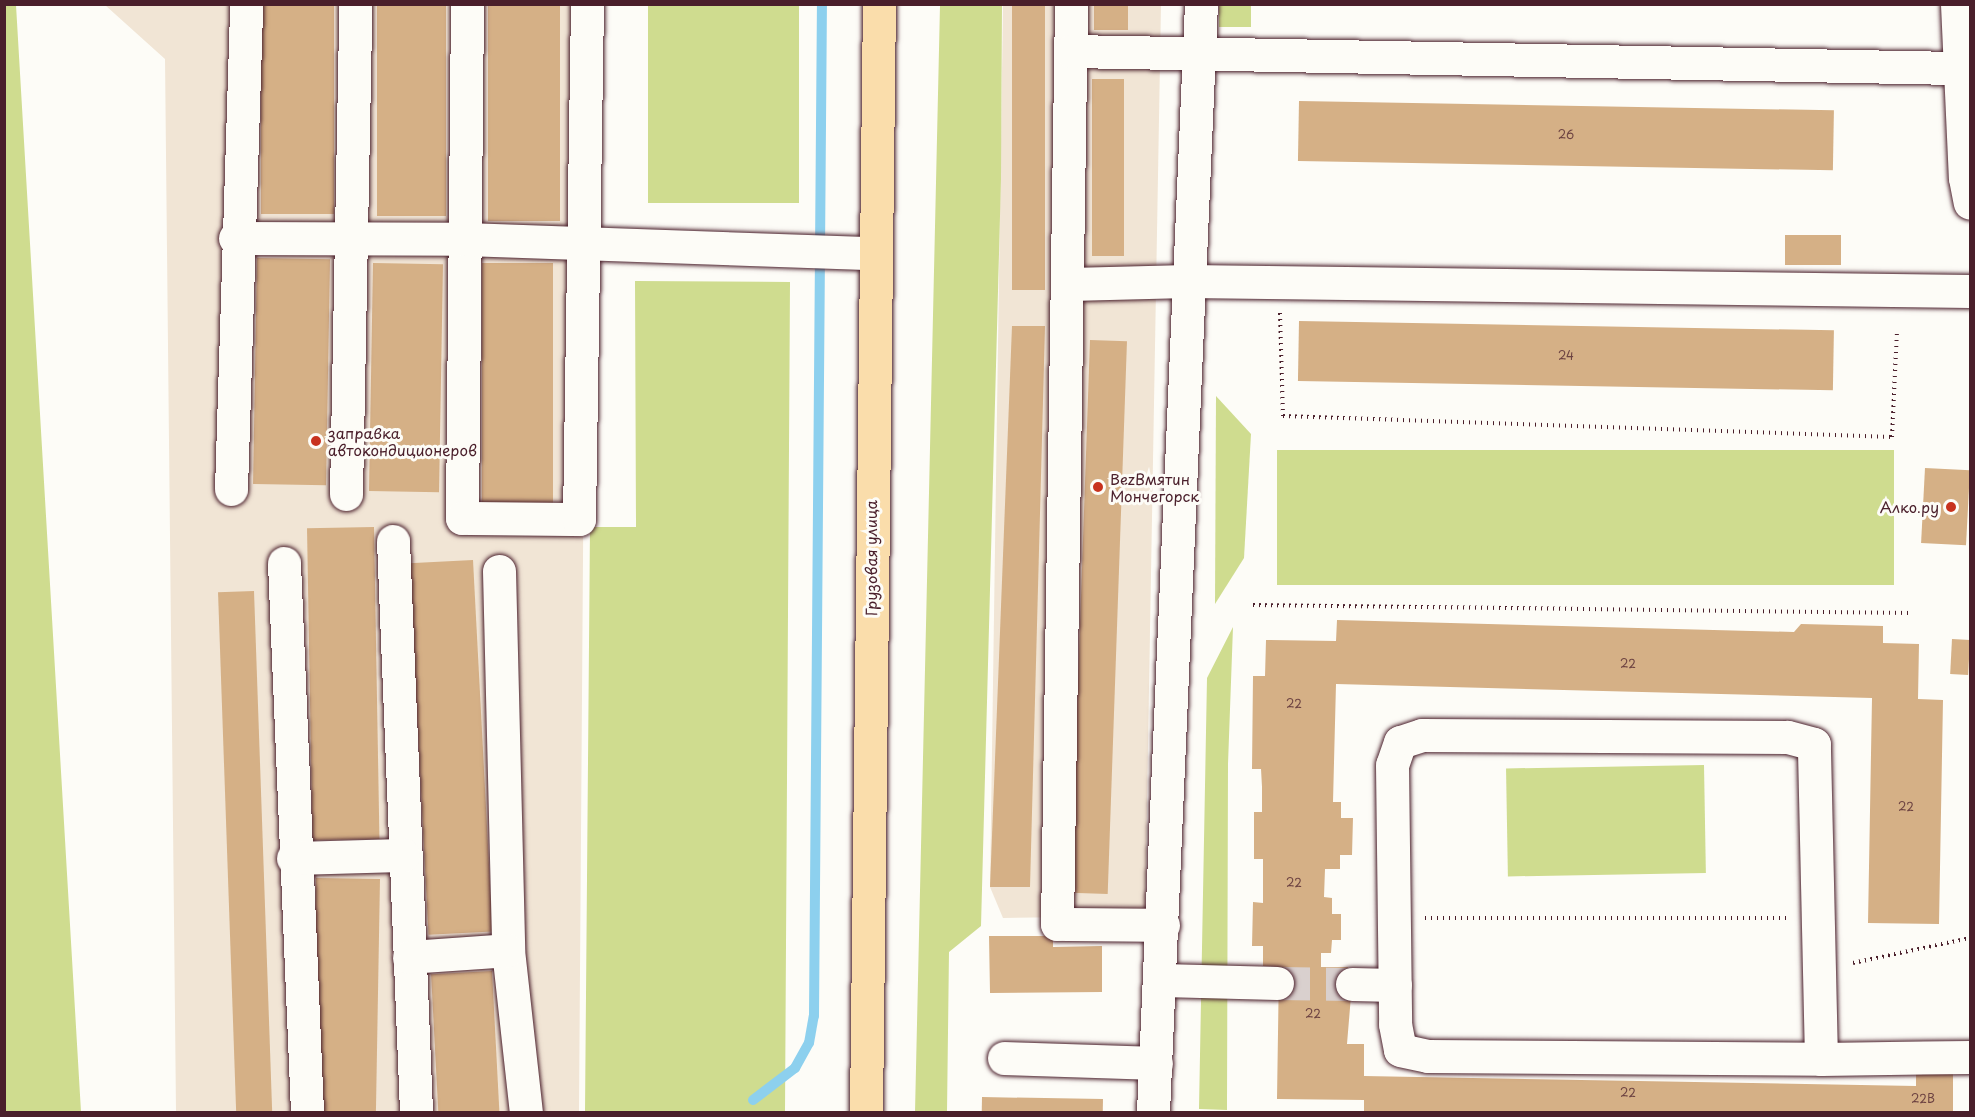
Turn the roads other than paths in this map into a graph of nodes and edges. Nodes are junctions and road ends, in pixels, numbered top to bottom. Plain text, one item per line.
1 (246, 4) edge
2 (355, 4) edge
3 (467, 4) edge
4 (587, 4) edge
5 (879, 4) edge
6 (1071, 4) edge
7 (1201, 4) edge
8 (1957, 4) edge
9 (1071, 51) junction
10 (1200, 53) junction
11 (1959, 68) junction
12 (1969, 187) edge
13 (235, 238) junction
14 (348, 239) junction
15 (465, 239) junction
16 (587, 243) junction
17 (873, 254) junction
18 (1187, 281) junction
19 (1070, 284) junction
20 (1971, 291) edge
21 (231, 489) dead end
22 (346, 494) dead end
23 (393, 541) dead end
24 (284, 563) dead end
25 (499, 571) dead end
26 (403, 855) junction
27 (293, 858) junction
28 (1163, 925) junction
29 (508, 950) junction
30 (409, 957) junction
31 (1162, 980) junction
32 (1277, 983) tunnel mouth
33 (1352, 984) tunnel mouth
34 (1395, 985) junction
35 (1971, 1057) edge
36 (1004, 1058) dead end
37 (1821, 1059) junction
38 (1156, 1063) junction
39 (307, 1113) edge
40 (416, 1113) edge
41 (526, 1113) edge
42 (866, 1113) edge
43 (1153, 1113) edge

1 - 13 street
2 - 14 street
3 - 15 street
4 - 16 street
5 - 17 main road, Грузовая улица
6 - 9 street
7 - 10 street
8 - 11 street
9 - 10 street
9 - 19 street
10 - 11 street
10 - 18 street
11 - 12 street
13 - 14 street
13 - 21 street
14 - 15 street
14 - 22 street
15 - 16 street
15 - 16 street
16 - 17 street
17 - 42 main road, Грузовая улица
18 - 19 street
18 - 20 street
18 - 28 street
19 - 28 street
23 - 26 street
24 - 27 street
25 - 29 street
26 - 27 street
26 - 30 street
27 - 39 street
28 - 31 street
29 - 30 street
29 - 41 street
30 - 40 street
31 - 32 street
31 - 38 street
33 - 34 street
34 - 37 street
34 - 37 street
35 - 37 street
36 - 38 street
38 - 43 street

